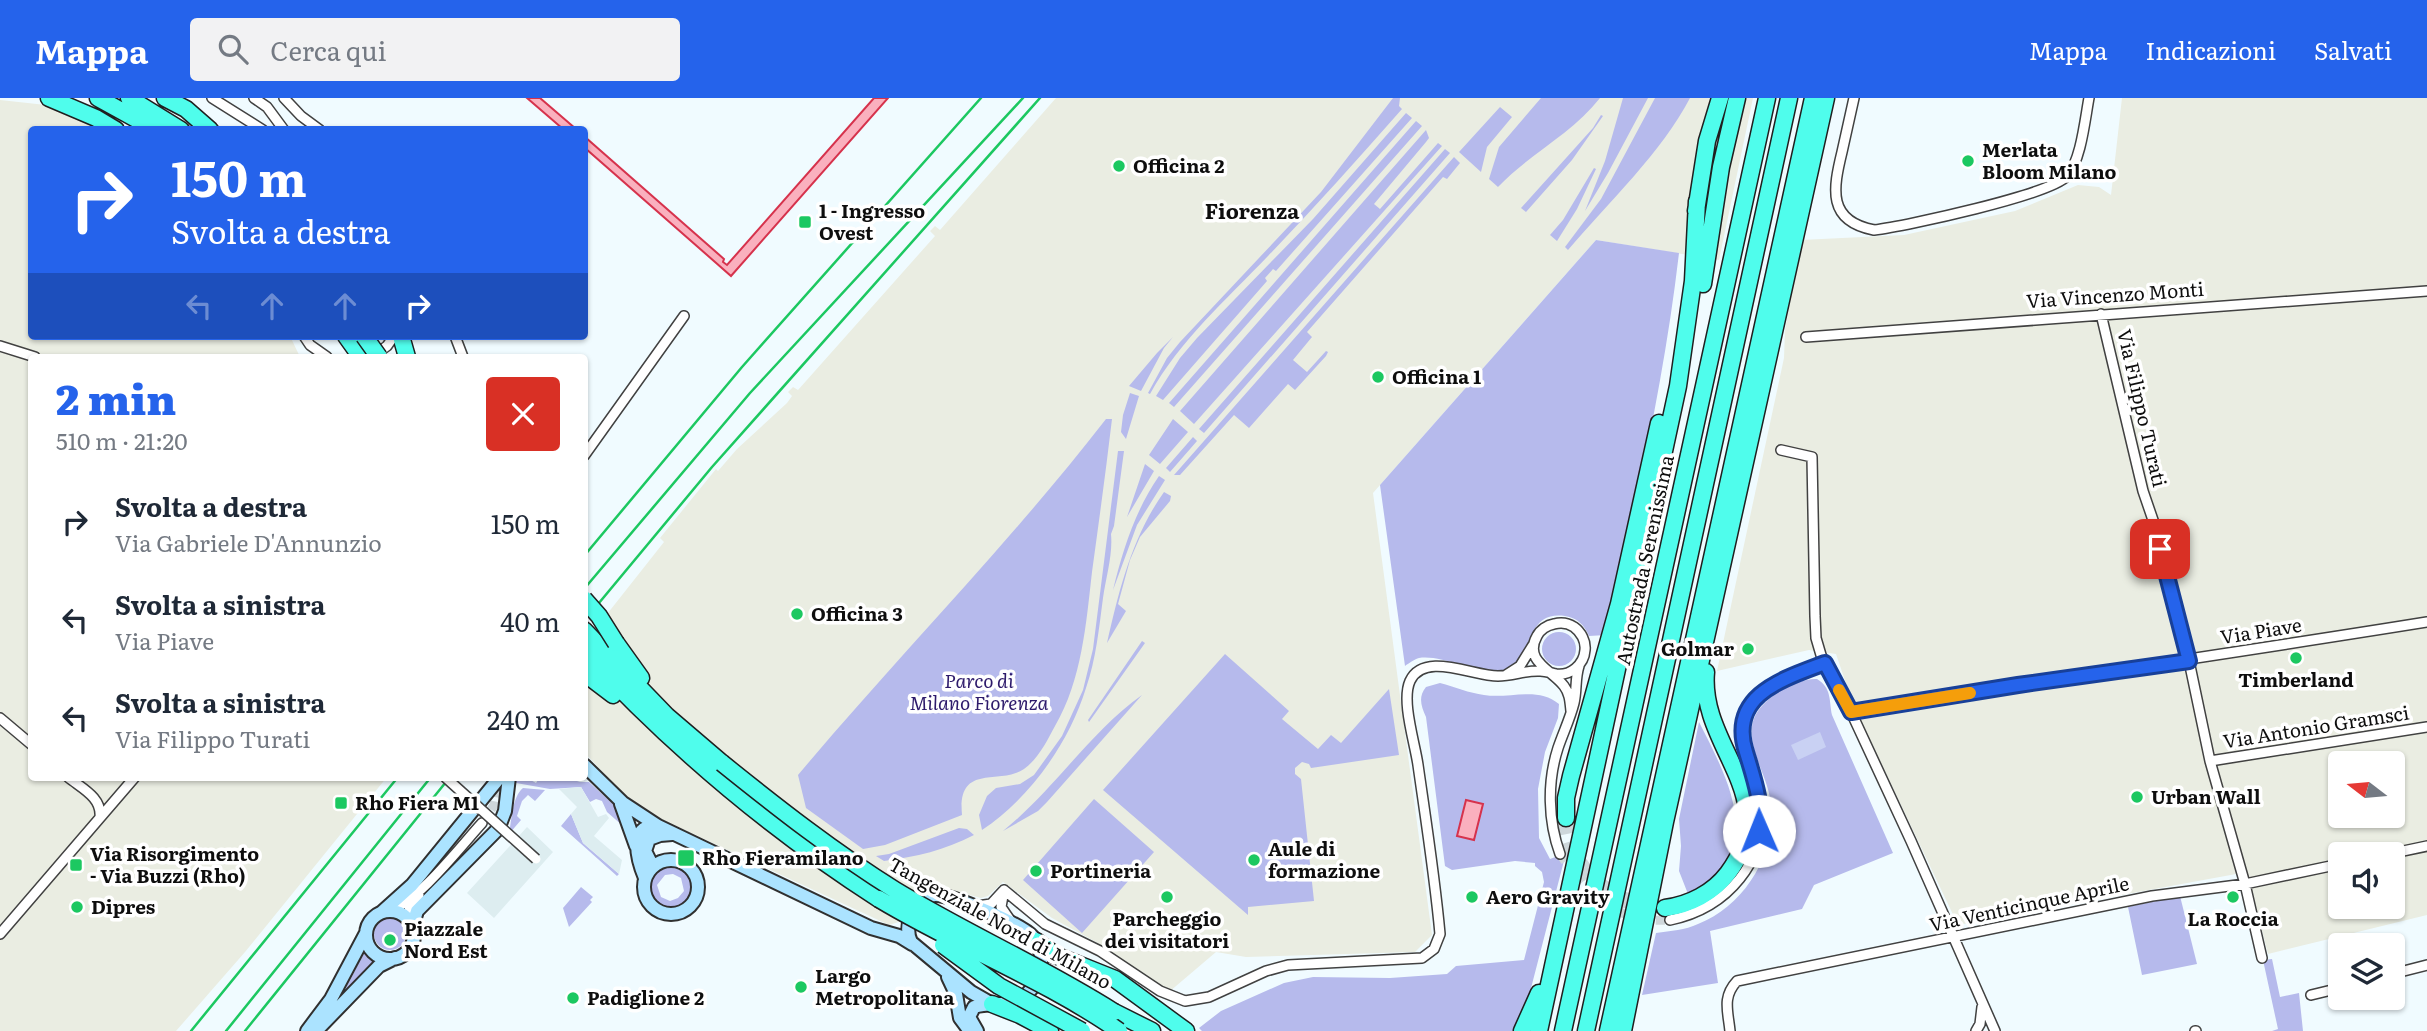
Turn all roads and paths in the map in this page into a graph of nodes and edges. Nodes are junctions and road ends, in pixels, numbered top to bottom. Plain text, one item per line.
1 (49, 98) edge
2 (98, 98) edge
3 (129, 98) edge
4 (165, 98) edge
5 (212, 98) edge
6 (254, 98) edge
7 (284, 98) edge
8 (1720, 98) edge
9 (1737, 98) edge
10 (1768, 98) edge
11 (1789, 98) edge
12 (1813, 98) edge
13 (1826, 98) edge
14 (1854, 98) edge
15 (2089, 98) edge
16 (109, 126) edge
17 (149, 126) edge
18 (174, 126) edge
19 (205, 126) edge
20 (257, 126) edge
21 (281, 126) edge
22 (315, 126) edge
23 (1697, 201) junction
24 (2427, 291) edge
25 (2101, 314) junction
26 (684, 316) dead end
27 (1806, 337) dead end
28 (307, 340) edge
29 (391, 340) edge
30 (0, 346) edge
31 (322, 354) edge
32 (375, 354) edge
33 (28, 355) edge
34 (588, 450) edge
35 (1781, 450) dead end
36 (1653, 509) junction
37 (1726, 548) junction
38 (588, 604) edge
39 (2427, 622) edge
40 (588, 634) edge
41 (1534, 643) junction
42 (588, 655) edge
43 (2189, 661) junction
44 (1825, 663) junction
45 (1580, 664) junction
46 (1549, 673) junction
47 (588, 676) edge
48 (1504, 676) junction
49 (1571, 711) junction
50 (1851, 712) junction
51 (0, 718) edge
52 (2427, 727) edge
53 (28, 742) edge
54 (2210, 761) junction
55 (696, 762) junction
56 (722, 763) junction
57 (588, 769) edge
58 (73, 781) edge
59 (132, 781) edge
60 (449, 781) edge
61 (497, 781) edge
62 (509, 781) edge
63 (617, 798) junction
64 (100, 817) junction
65 (1566, 818) tunnel mouth
66 (482, 823) tunnel mouth
67 (658, 826) junction
68 (1582, 832) junction
69 (674, 835) junction
70 (2427, 846) edge
71 (636, 849) junction
72 (2405, 851) edge
73 (1560, 854) tunnel mouth
74 (536, 859) dead end
75 (664, 861) junction
76 (2328, 867) edge
77 (645, 878) junction
78 (2245, 884) junction
79 (425, 885) junction
80 (1004, 890) junction
81 (879, 899) junction
82 (971, 905) junction
83 (386, 912) junction
84 (1667, 914) joint
85 (909, 923) junction
86 (411, 924) junction
87 (871, 928) junction
88 (1022, 928) junction
89 (366, 933) junction
90 (0, 934) edge
91 (1954, 938) junction
92 (1036, 941) junction
93 (915, 946) junction
94 (396, 958) junction
95 (2262, 958) dead end
96 (2427, 965) edge
97 (944, 970) junction
98 (2405, 971) edge
99 (2328, 991) edge
100 (2311, 995) dead end
101 (1982, 1002) junction
102 (992, 1004) junction
103 (1114, 1012) junction
104 (307, 1031) edge
105 (316, 1031) edge
106 (969, 1031) edge
107 (977, 1031) edge
108 (1050, 1031) edge
109 (1082, 1031) edge
110 (1119, 1031) edge
111 (1143, 1031) edge
112 (1152, 1031) edge
113 (1186, 1031) edge
114 (1522, 1031) edge
115 (1539, 1031) edge
116 (1563, 1031) edge
117 (1586, 1031) edge
118 (1608, 1031) edge
119 (1623, 1031) edge
120 (1730, 1031) edge
121 (1976, 1031) edge
122 (1995, 1031) edge

1 - 16 highway
2 - 17 highway
3 - 18 highway
4 - 19 highway
5 - 20 street
6 - 21 street
7 - 22 street
8 - 23 highway
9 - 36 highway
10 - 116 highway, Autostrada Serenissima
11 - 117 highway
12 - 118 highway
13 - 37 highway
14 - 15 street
23 - 36 highway
23 - 65 highway
24 - 25 street, Via Vincenzo Monti
25 - 27 street, Via Vincenzo Monti
25 - 43 street, Via Filippo Turati
26 - 34 street
28 - 31 street
29 - 32 street
30 - 33 street
35 - 44 street
36 - 68 highway
37 - 84 highway
37 - 119 highway
38 - 56 highway, bridge
39 - 43 street, Via Piave
40 - 56 highway, Tangenziale Nord di Milano
41 - 45 street
41 - 46 street
41 - 48 street
42 - 55 highway, Tangenziale Nord di Milano
43 - 50 street, Via Piave
43 - 54 street, Via Filippo Turati
44 - 50 street
44 - 84 street
45 - 46 street
45 - 49 street
46 - 48 street
46 - 49 street
47 - 55 highway
48 - 80 street
49 - 73 street
50 - 91 street
51 - 53 street
52 - 54 street, Via Antonio Gramsci
54 - 78 street, Via Filippo Turati
55 - 81 highway, Tangenziale Nord di Milano
56 - 103 highway, Tangenziale Nord di Milano, bridge
57 - 63 street
58 - 64 street
59 - 64 street
60 - 74 street, bridge
61 - 83 street
62 - 86 street
63 - 67 street
63 - 71 street
64 - 90 street
66 - 79 street
67 - 69 street
67 - 71 street
68 - 114 highway
68 - 115 highway
69 - 75 street
69 - 87 street
70 - 72 street
71 - 77 street
75 - 77 street
75 - 77 street
76 - 78 street, Via Venticinque Aprile
78 - 91 street, Via Venticinque Aprile
78 - 95 street, Via Filippo Turati
79 - 83 street
79 - 86 street
80 - 82 street
80 - 88 street
81 - 109 highway, bridge
81 - 110 highway, Tangenziale Nord di Milano, bridge
82 - 85 street
82 - 88 street
83 - 86 street
83 - 89 street
85 - 87 street
85 - 93 street
86 - 94 street
87 - 93 street
88 - 92 street
89 - 94 street
89 - 104 street
91 - 101 street
91 - 120 street, Via Venticinque Aprile
92 - 102 street
92 - 113 highway
93 - 97 street
94 - 105 street
96 - 98 street
97 - 102 street
97 - 106 street
99 - 100 street
101 - 121 street
101 - 122 street
102 - 107 street
102 - 108 highway
103 - 111 highway, Tangenziale Nord di Milano
103 - 112 highway

